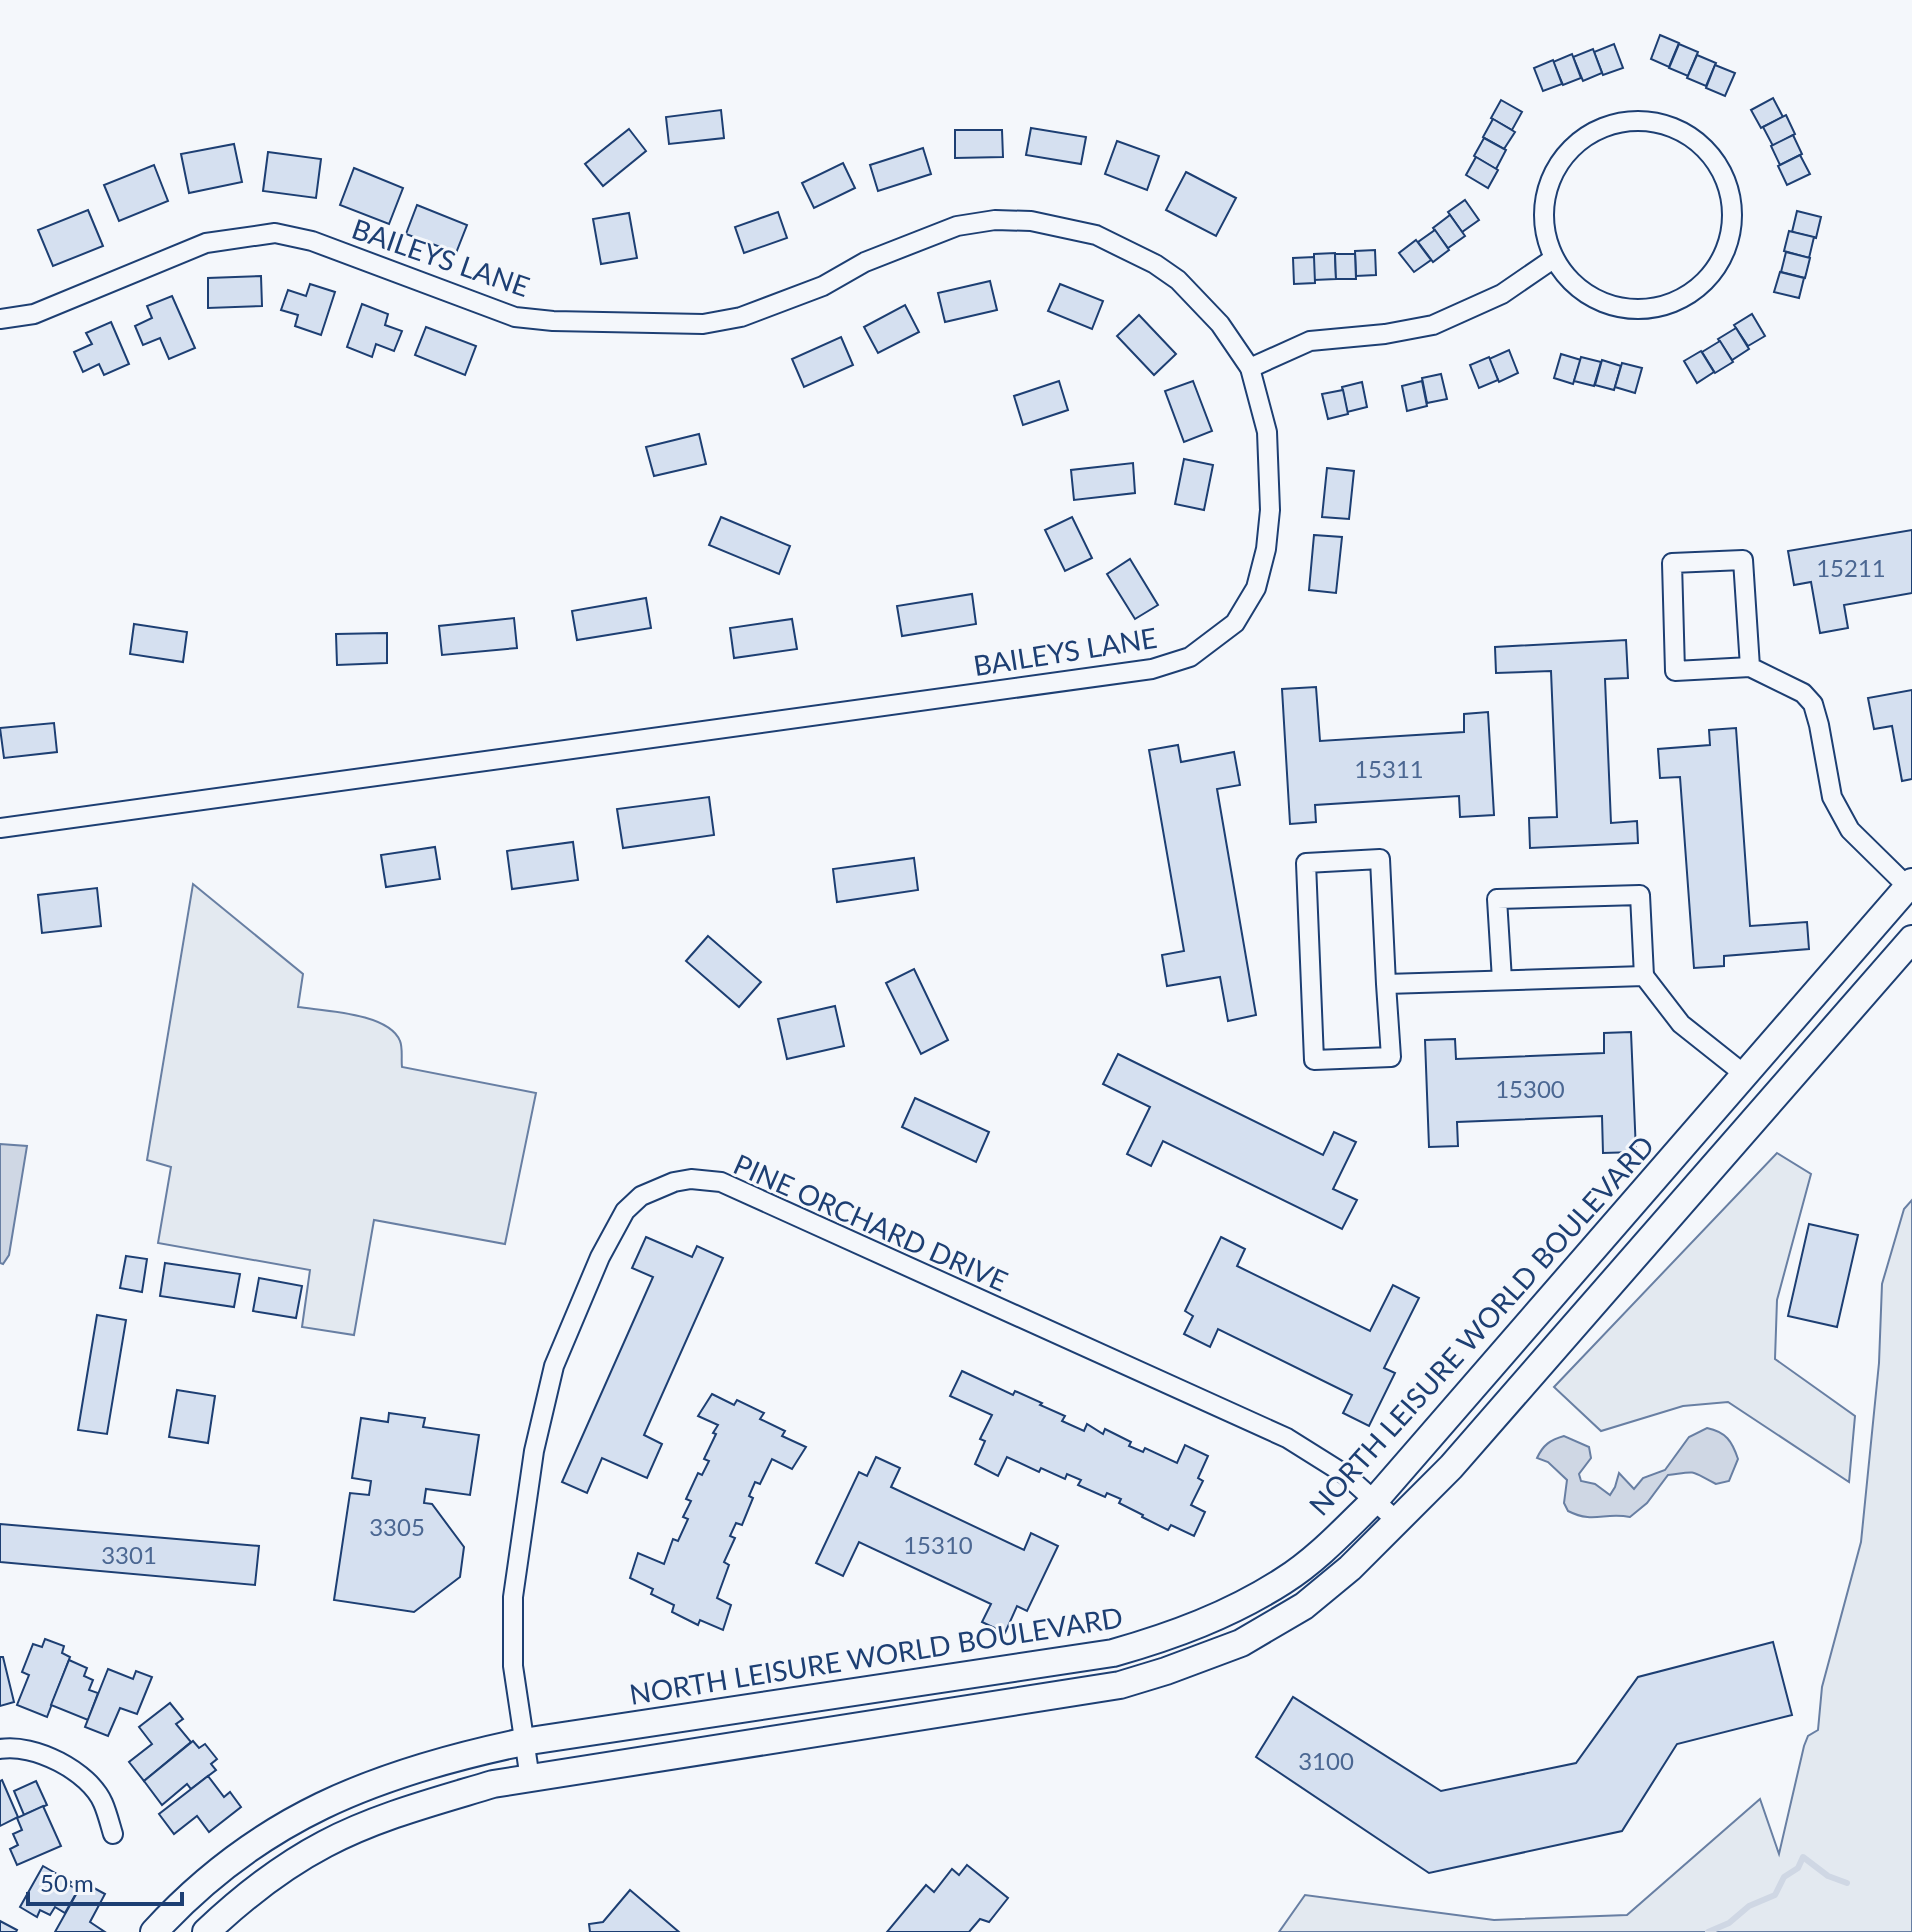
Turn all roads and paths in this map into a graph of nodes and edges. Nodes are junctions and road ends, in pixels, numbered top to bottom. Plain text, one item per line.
1 (1553, 259) junction
2 (0, 319) edge
3 (1250, 368) junction
4 (1750, 667) junction
5 (0, 828) edge
6 (1910, 886) edge
7 (1912, 939) edge
8 (1644, 976) junction
9 (1502, 980) junction
10 (1386, 984) junction
11 (1744, 1074) junction
12 (1376, 1499) junction
13 (1398, 1522) junction
14 (523, 1742) junction
15 (0, 1749) edge
16 (530, 1779) junction
17 (113, 1834) dead end
18 (154, 1932) edge
19 (206, 1932) edge

1 - 1 street
1 - 3 street
2 - 3 street, BAILEYS LANE
3 - 5 street, BAILEYS LANE
4 - 4 street
4 - 6 street
6 - 11 street, NORTH LEISURE WORLD BOULEVARD
7 - 13 street
8 - 9 street
8 - 9 street
8 - 11 street
9 - 10 street
10 - 10 street
11 - 12 street, NORTH LEISURE WORLD BOULEVARD
12 - 13 street, PINE ORCHARD DRIVE
12 - 14 street, NORTH LEISURE WORLD BOULEVARD
12 - 14 street, PINE ORCHARD DRIVE
13 - 16 street
14 - 16 street, PINE ORCHARD DRIVE
14 - 18 street, NORTH LEISURE WORLD BOULEVARD
15 - 17 street
16 - 19 street

